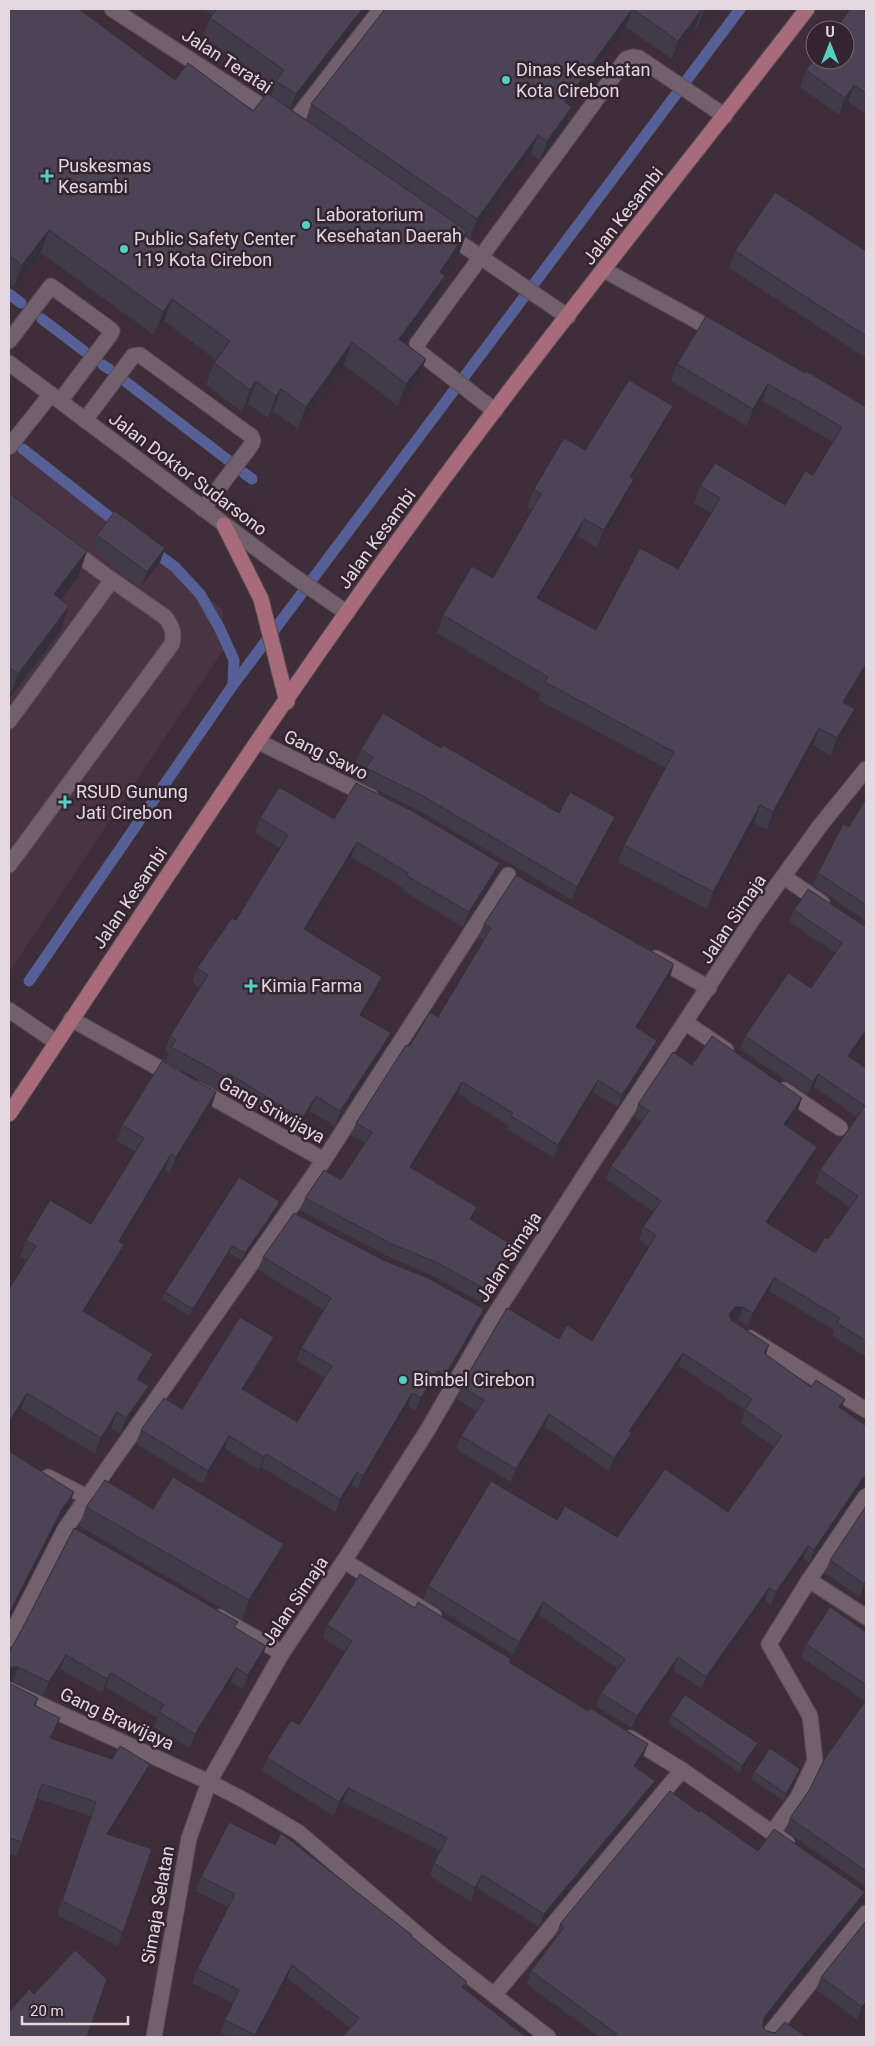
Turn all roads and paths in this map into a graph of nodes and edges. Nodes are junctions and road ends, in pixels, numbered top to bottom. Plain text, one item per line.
1 (112, 9) edge
2 (380, 9) edge
3 (807, 9) edge
4 (725, 116) junction
5 (291, 125) junction
6 (307, 136) edge
7 (433, 224) edge
8 (486, 260) junction
9 (604, 270) junction
10 (568, 317) junction
11 (9, 340) edge
12 (734, 342) edge
13 (9, 363) edge
14 (55, 398) junction
15 (495, 411) junction
16 (85, 420) junction
17 (9, 447) edge
18 (203, 509) junction
19 (224, 525) junction
20 (56, 540) edge
21 (112, 580) junction
22 (347, 613) junction
23 (286, 702) junction
24 (9, 721) edge
25 (259, 742) junction
26 (866, 770) edge
27 (387, 805) edge
28 (9, 865) edge
29 (492, 866) edge
30 (508, 875) junction
31 (784, 878) junction
32 (524, 884) edge
33 (833, 910) edge
34 (642, 950) edge
35 (710, 988) junction
36 (15, 1014) edge
37 (71, 1019) junction
38 (686, 1023) junction
39 (56, 1042) junction
40 (735, 1056) edge
41 (775, 1084) edge
42 (9, 1114) edge
43 (840, 1128) dead end
44 (324, 1160) junction
45 (285, 1213) junction
46 (302, 1221) edge
47 (476, 1310) edge
48 (492, 1319) junction
49 (734, 1328) edge
50 (866, 1410) edge
51 (35, 1470) edge
52 (866, 1496) edge
53 (87, 1497) junction
54 (344, 1561) junction
55 (809, 1580) junction
56 (204, 1608) edge
57 (866, 1617) edge
58 (446, 1624) edge
59 (9, 1639) edge
60 (282, 1653) junction
61 (9, 1690) edge
62 (615, 1728) edge
63 (682, 1770) junction
64 (209, 1782) junction
65 (772, 1833) junction
66 (796, 1849) edge
67 (866, 1913) edge
68 (495, 1994) junction
69 (154, 2037) edge
70 (548, 2037) edge
71 (767, 2037) edge

1 - 5 street, Jalan Teratai
2 - 5 street
3 - 4 main road, Jalan Kesambi
4 - 8 street
4 - 9 main road, Jalan Kesambi
5 - 6 street, Jalan Teratai
7 - 8 street
8 - 10 street
8 - 15 street
9 - 10 main road, Jalan Kesambi
9 - 12 street
10 - 15 main road, Jalan Kesambi
11 - 14 street
13 - 14 street, Jalan Doktor Sudarsono
14 - 16 street, Jalan Doktor Sudarsono
14 - 17 street
15 - 22 main road, Jalan Kesambi
16 - 18 street, Jalan Doktor Sudarsono
16 - 18 street
18 - 19 street, Jalan Doktor Sudarsono
19 - 22 street, Jalan Doktor Sudarsono
19 - 23 main road
20 - 21 street
21 - 24 street
21 - 28 street
22 - 23 main road, Jalan Kesambi
23 - 25 main road, Jalan Kesambi
25 - 27 street, Gang Sawo
25 - 37 main road, Jalan Kesambi
26 - 31 street, Jalan Simaja
29 - 30 street
30 - 32 street
30 - 44 street
31 - 33 street
31 - 35 street, Jalan Simaja
34 - 35 street
35 - 38 street, Jalan Simaja
36 - 39 street
37 - 39 main road, Jalan Kesambi
37 - 44 street, Gang Sriwijaya
38 - 40 street
38 - 48 street, Jalan Simaja
39 - 42 main road, Jalan Kesambi
41 - 43 street
44 - 45 street
45 - 46 street
45 - 53 street
47 - 48 street
48 - 54 street, Jalan Simaja
49 - 50 street
51 - 53 street
52 - 55 street
53 - 59 street
54 - 58 street
54 - 60 street, Jalan Simaja
55 - 57 street
55 - 65 street
56 - 60 street
60 - 64 street, Jalan Simaja
61 - 64 street, Gang Brawijaya
62 - 63 street
63 - 65 street
63 - 68 street
64 - 68 street, Gang Brawijaya
64 - 69 street, Simaja Selatan
65 - 66 street
67 - 71 street
68 - 70 street, Gang Brawijaya

